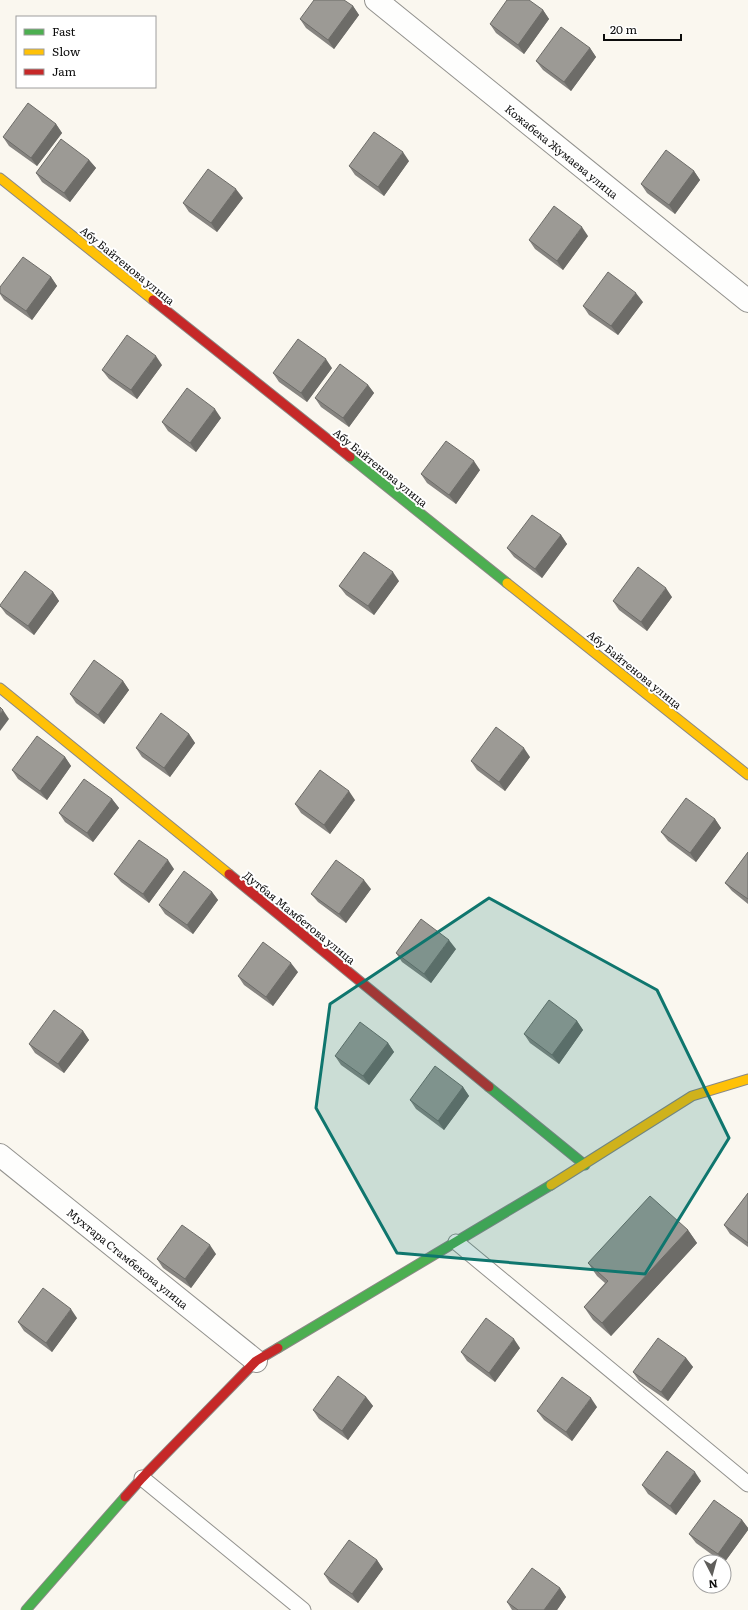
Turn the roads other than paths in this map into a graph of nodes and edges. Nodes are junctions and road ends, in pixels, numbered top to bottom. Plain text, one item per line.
1 (376, 0) edge
2 (0, 178) edge
3 (748, 301) edge
4 (0, 688) edge
5 (748, 775) edge
6 (748, 1079) edge
7 (0, 1154) edge
8 (585, 1166) junction
9 (456, 1242) junction
10 (256, 1361) junction
11 (142, 1478) junction
12 (748, 1484) edge
13 (26, 1610) edge
14 (303, 1610) edge

1 - 3 street, Кожабека Жумаева улица
2 - 5 street, Абу Байтенова улица
4 - 8 street, Дутбая Мамбетова улица
6 - 8 street
7 - 10 street, Мухтара Стамбекова улица
8 - 9 street
9 - 10 street
9 - 12 lane
10 - 11 street
11 - 13 street
11 - 14 lane

